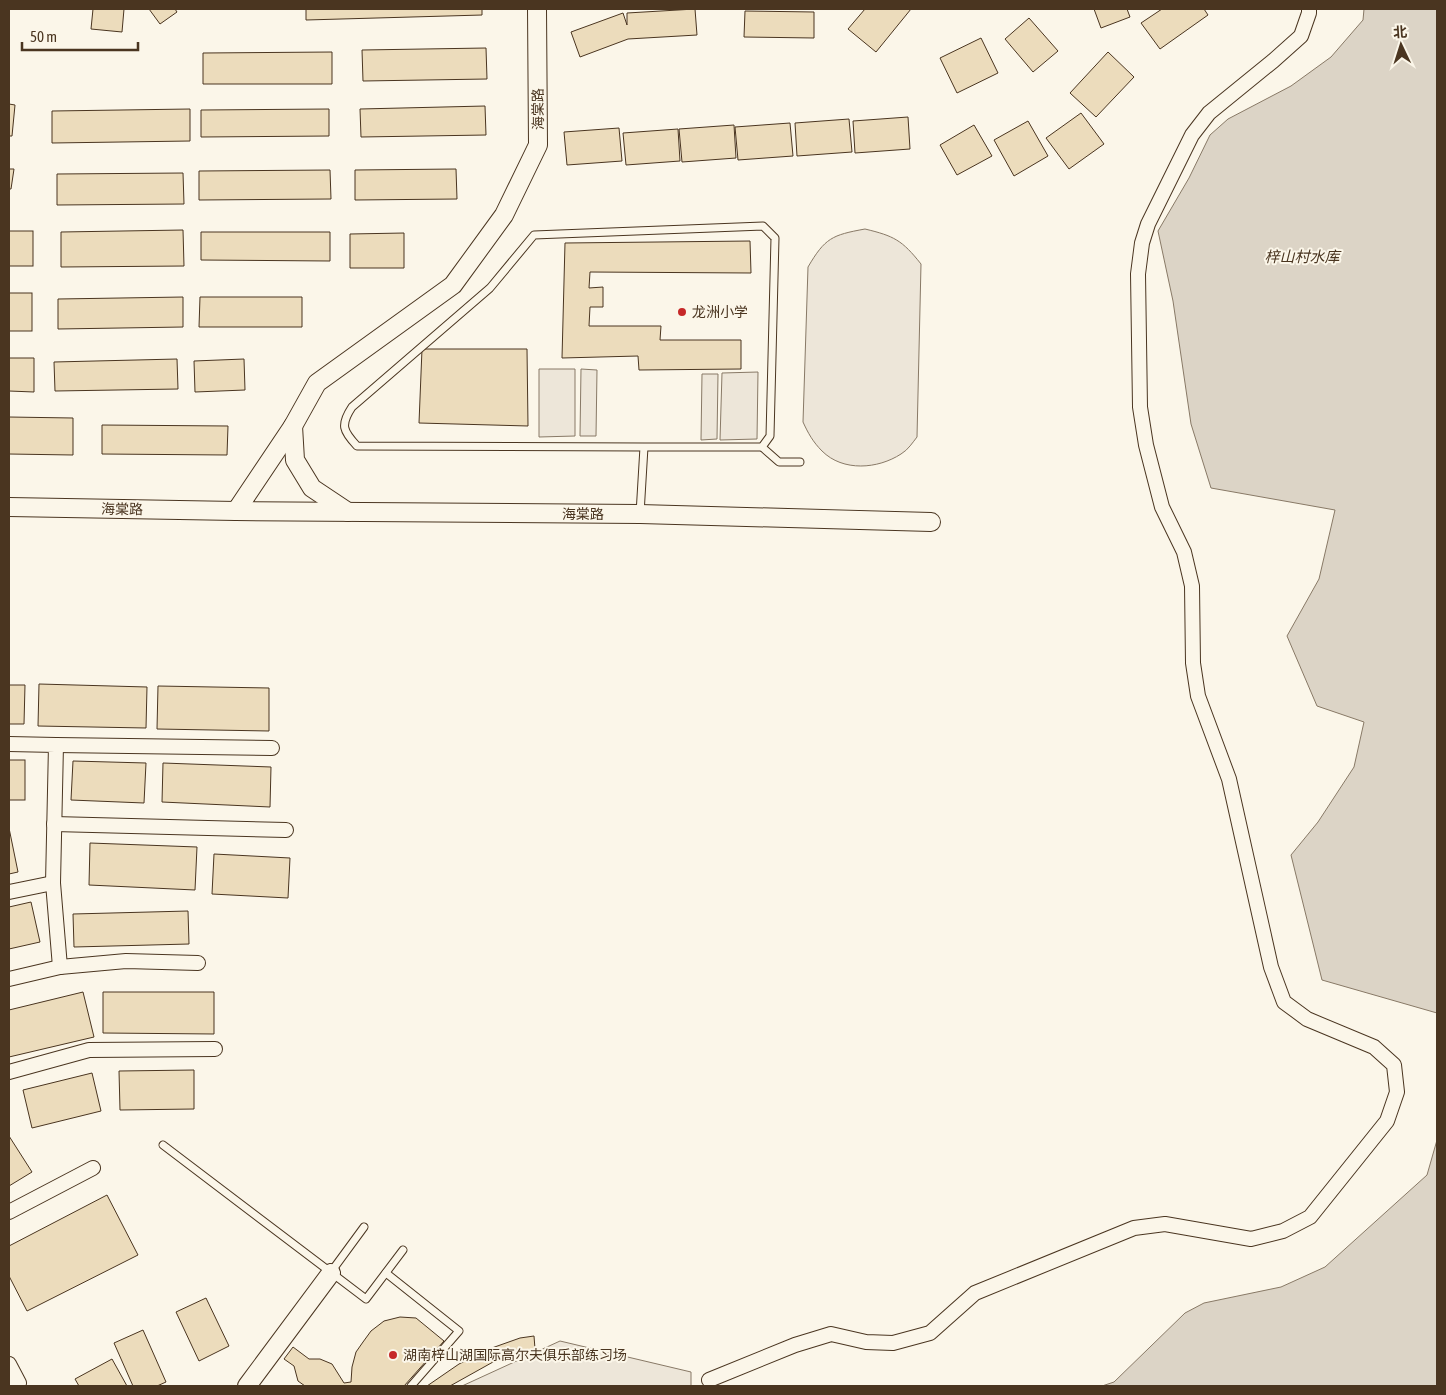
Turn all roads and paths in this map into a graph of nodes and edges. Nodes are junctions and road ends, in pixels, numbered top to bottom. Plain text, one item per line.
1 (536, 9) edge
2 (1309, 9) edge
3 (293, 426) junction
4 (762, 446) junction
5 (644, 447) junction
6 (800, 462) dead end
7 (9, 507) edge
8 (236, 511) junction
9 (348, 512) junction
10 (640, 514) junction
11 (931, 522) dead end
12 (9, 744) edge
13 (56, 745) junction
14 (272, 748) dead end
15 (54, 824) junction
16 (286, 830) dead end
17 (53, 883) junction
18 (9, 892) edge
19 (198, 963) dead end
20 (60, 966) junction
21 (9, 979) edge
22 (215, 1049) dead end
23 (9, 1072) edge
24 (163, 1145) dead end
25 (93, 1168) dead end
26 (9, 1212) edge
27 (364, 1227) dead end
28 (403, 1250) dead end
29 (331, 1273) junction
30 (386, 1273) junction
31 (9, 1364) edge
32 (709, 1380) dead end
33 (13, 1386) edge
34 (247, 1386) edge
35 (411, 1386) edge

1 - 3 street, 海棠路
2 - 32 street
3 - 8 street, 海棠路
3 - 9 street
4 - 5 lane
4 - 5 lane
4 - 6 lane
5 - 10 lane
7 - 8 street, 海棠路
8 - 9 street, 海棠路
9 - 10 street, 海棠路
10 - 11 street, 海棠路
12 - 13 street
13 - 14 street
13 - 15 street
15 - 16 street
15 - 17 street
17 - 18 street
17 - 20 street
19 - 20 street
20 - 21 street
22 - 23 street
24 - 29 lane
25 - 26 street
27 - 29 lane
28 - 30 lane
29 - 30 lane
29 - 34 street
30 - 35 lane
31 - 33 street

